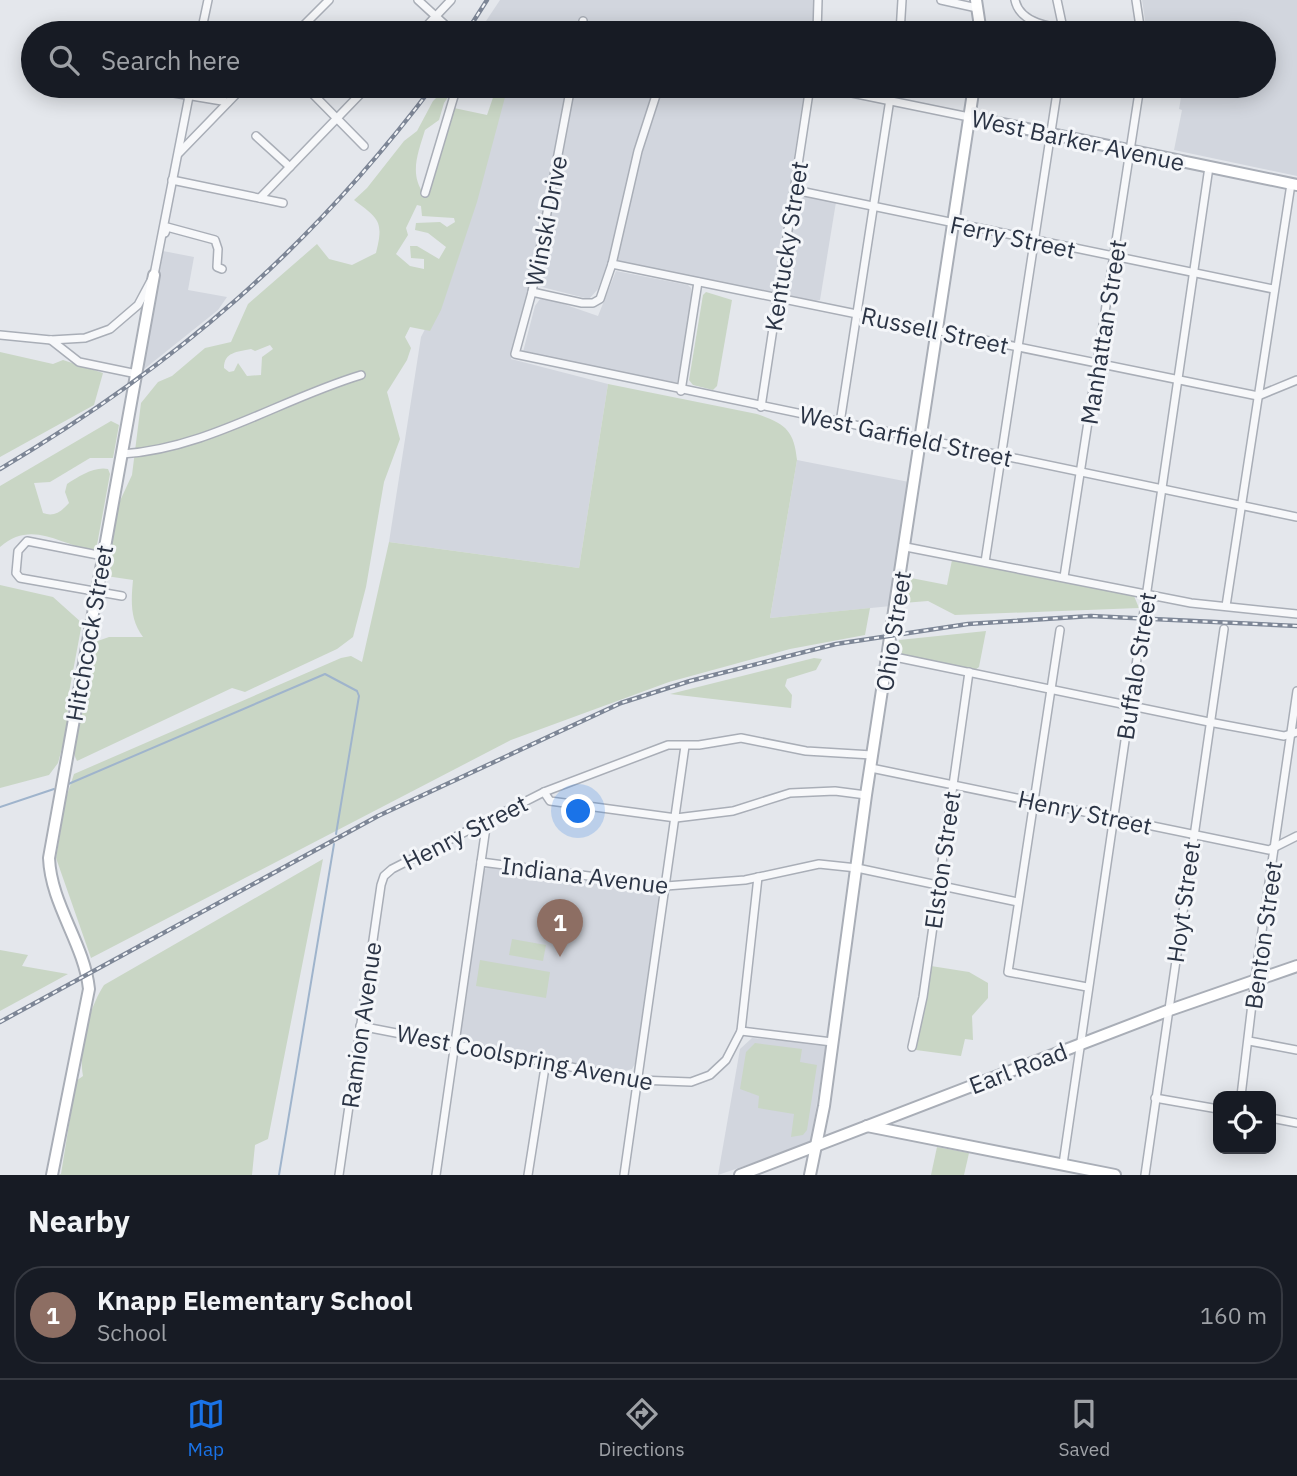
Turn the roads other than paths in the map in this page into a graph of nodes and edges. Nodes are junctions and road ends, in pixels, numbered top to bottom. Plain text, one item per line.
1 (208, 0) edge
2 (329, 0) edge
3 (418, 0) edge
4 (451, 0) edge
5 (818, 0) edge
6 (902, 0) edge
7 (941, 0) edge
8 (1015, 0) edge
9 (1057, 0) edge
10 (1136, 0) edge
11 (977, 4) edge
12 (436, 16) junction
13 (204, 21) edge
14 (308, 21) edge
15 (431, 21) edge
16 (441, 21) edge
17 (817, 21) edge
18 (901, 21) edge
19 (1035, 21) edge
20 (1062, 21) edge
21 (1140, 21) edge
22 (190, 98) edge
23 (203, 98) edge
24 (232, 98) edge
25 (317, 98) edge
26 (356, 98) edge
27 (453, 98) edge
28 (569, 98) edge
29 (655, 98) edge
30 (808, 98) edge
31 (876, 98) edge
32 (890, 98) edge
33 (972, 98) edge
34 (1056, 98) edge
35 (1138, 98) edge
36 (890, 101) junction
37 (228, 102) junction
38 (970, 117) junction
39 (337, 118) junction
40 (1051, 133) junction
41 (256, 136) dead end
42 (364, 146) dead end
43 (1130, 151) junction
44 (178, 153) junction
45 (290, 167) junction
46 (1209, 167) junction
47 (172, 180) junction
48 (1294, 185) edge
49 (795, 190) junction
50 (425, 192) dead end
51 (260, 198) junction
52 (284, 204) dead end
53 (873, 208) junction
54 (953, 224) junction
55 (1033, 242) junction
56 (159, 246) junction
57 (1114, 257) junction
58 (612, 264) junction
59 (222, 269) dead end
60 (1194, 274) junction
61 (154, 275) junction
62 (698, 282) junction
63 (1273, 289) junction
64 (533, 292) junction
65 (777, 298) junction
66 (858, 314) junction
67 (938, 330) junction
68 (0, 335) edge
69 (51, 340) junction
70 (1018, 347) junction
71 (515, 354) joint
72 (1097, 364) junction
73 (137, 373) junction
74 (361, 375) dead end
75 (1297, 380) edge
76 (1178, 381) junction
77 (681, 391) junction
78 (1258, 396) junction
79 (761, 407) junction
80 (840, 423) junction
81 (922, 439) junction
82 (122, 454) junction
83 (1000, 456) junction
84 (1082, 472) junction
85 (1161, 489) junction
86 (1241, 506) junction
87 (1297, 517) edge
88 (906, 547) junction
89 (103, 556) junction
90 (985, 562) junction
91 (1064, 577) junction
92 (96, 593) junction
93 (1147, 595) junction
94 (122, 596) dead end
95 (1226, 606) junction
96 (1297, 614) edge
97 (1224, 629) dead end
98 (1060, 630) dead end
99 (890, 656) junction
100 (969, 672) junction
101 (1048, 689) junction
102 (1297, 691) edge
103 (1130, 706) junction
104 (1209, 722) junction
105 (1294, 733) edge
106 (685, 746) junction
107 (873, 755) junction
108 (871, 768) junction
109 (953, 785) junction
110 (544, 792) junction
111 (866, 795) junction
112 (1032, 801) junction
113 (676, 818) junction
114 (1113, 819) junction
115 (483, 821) junction
116 (1193, 834) junction
117 (1297, 836) edge
118 (1276, 844) junction
119 (481, 862) junction
120 (857, 868) junction
121 (384, 876) joint
122 (758, 877) junction
123 (938, 886) junction
124 (666, 887) junction
125 (1018, 902) junction
126 (1297, 966) edge
127 (1255, 979) junction
128 (1087, 988) junction
129 (1167, 1012) junction
130 (360, 1026) junction
131 (741, 1031) junction
132 (1249, 1041) junction
133 (832, 1042) junction
134 (453, 1044) junction
135 (1079, 1044) junction
136 (912, 1047) dead end
137 (1297, 1050) edge
138 (546, 1061) junction
139 (638, 1080) junction
140 (1242, 1091) edge
141 (1155, 1098) junction
142 (1213, 1108) edge
143 (1276, 1119) edge
144 (1297, 1123) edge
145 (867, 1126) junction
146 (816, 1146) junction
147 (1063, 1164) junction
148 (52, 1175) edge
149 (339, 1175) edge
150 (436, 1175) edge
151 (528, 1175) edge
152 (624, 1175) edge
153 (740, 1175) edge
154 (810, 1175) edge
155 (1115, 1175) edge
156 (1145, 1175) edge

1 - 13 street
2 - 14 street
3 - 12 street
4 - 12 street
5 - 17 street
6 - 18 street
7 - 11 street
8 - 19 street
9 - 20 street
10 - 21 street
12 - 15 street
12 - 16 street
22 - 44 street, Hitchcock Street
23 - 37 street
24 - 37 street
25 - 39 street
26 - 39 street
27 - 50 street
28 - 64 street, Winski Drive
29 - 58 street
30 - 49 street, Kentucky Street
31 - 36 street, West Barker Avenue
32 - 36 street
33 - 38 street, Ohio Street
34 - 40 street
35 - 43 street, Manhattan Street
36 - 38 street, West Barker Avenue
36 - 53 street
37 - 44 street
38 - 40 street, West Barker Avenue
38 - 54 street, Ohio Street
39 - 42 street
39 - 45 street
40 - 43 street, West Barker Avenue
40 - 55 street
41 - 45 street
43 - 46 street, West Barker Avenue
43 - 57 street, Manhattan Street
44 - 47 street, Hitchcock Street
45 - 51 street
46 - 48 street, West Barker Avenue
46 - 60 street, Buffalo Street
47 - 51 street
47 - 56 street, Hitchcock Street
48 - 63 street
49 - 53 street, Ferry Street
49 - 65 street, Kentucky Street
51 - 52 street
53 - 54 street, Ferry Street
53 - 66 street
54 - 55 street, Ferry Street
54 - 67 street, Ohio Street
55 - 57 street, Ferry Street
55 - 70 street
56 - 59 street
56 - 61 street, Hitchcock Street
57 - 60 street, Ferry Street
57 - 72 street, Manhattan Street
58 - 62 street, Russell Street
58 - 64 street
60 - 63 street, Ferry Street
60 - 76 street, Buffalo Street
61 - 69 street
61 - 73 street, Hitchcock Street
62 - 65 street, Russell Street
62 - 77 street
63 - 78 street
64 - 71 street, Winski Drive
65 - 66 street, Russell Street
65 - 79 street, Kentucky Street
66 - 67 street, Russell Street
66 - 80 street
67 - 70 street, Russell Street
67 - 81 street, Ohio Street
68 - 69 street
69 - 73 street
70 - 72 street, Russell Street
70 - 83 street
71 - 77 street, West Garfield Street
72 - 76 street, Russell Street
72 - 84 street, Manhattan Street
73 - 82 street, Hitchcock Street
74 - 82 street
75 - 78 street
76 - 78 street, Russell Street
76 - 85 street, Buffalo Street
77 - 79 street, West Garfield Street
78 - 86 street
79 - 80 street, West Garfield Street
80 - 81 street, West Garfield Street
81 - 83 street, West Garfield Street
81 - 88 street, Ohio Street
82 - 89 street, Hitchcock Street
83 - 84 street, West Garfield Street
83 - 90 street
84 - 85 street, West Garfield Street
84 - 91 street, Manhattan Street
85 - 86 street, West Garfield Street
85 - 93 street, Buffalo Street
86 - 87 street, West Garfield Street
86 - 95 street
88 - 90 street
88 - 99 street, Ohio Street
89 - 92 street, Hitchcock Street
89 - 92 street
90 - 91 street
91 - 93 street
92 - 94 street
92 - 148 street, Hitchcock Street
93 - 95 street
93 - 103 street, Buffalo Street
95 - 96 street
97 - 104 street, Hoyt Street
98 - 101 street
99 - 100 street
99 - 107 street, Ohio Street
100 - 101 street
100 - 109 street, Elston Street
101 - 103 street
101 - 112 street
102 - 105 street, Benton Street
103 - 104 street
103 - 114 street, Buffalo Street
104 - 105 street
104 - 116 street, Hoyt Street
105 - 118 street, Benton Street
106 - 107 street, Henry Street
106 - 110 street, Henry Street
106 - 113 street
107 - 108 street, Ohio Street
108 - 109 street, Henry Street
108 - 111 street, Ohio Street
109 - 112 street, Henry Street
109 - 123 street, Elston Street
110 - 113 street
110 - 115 street, Henry Street
111 - 113 street
111 - 120 street, Ohio Street
112 - 114 street, Henry Street
112 - 125 street
113 - 124 street
114 - 116 street, Henry Street
114 - 128 street, Buffalo Street
115 - 119 street
115 - 121 street, Henry Street
116 - 118 street, Henry Street
116 - 129 street, Hoyt Street
117 - 118 street, Henry Street
118 - 127 street, Benton Street
119 - 124 street, Indiana Avenue
119 - 134 street
120 - 122 street, Indiana Avenue
120 - 123 street, Indiana Avenue
120 - 133 street, Ohio Street
121 - 130 street, Ramion Avenue
122 - 124 street, Indiana Avenue
122 - 131 street
123 - 125 street, Indiana Avenue
123 - 136 street, Elston Street
124 - 139 street
125 - 128 street
126 - 127 street, Earl Road
127 - 129 street, Earl Road
127 - 132 street, Benton Street
128 - 135 street, Buffalo Street
129 - 135 street, Earl Road
129 - 141 street, Hoyt Street
130 - 134 street, West Coolspring Avenue
130 - 149 street, Ramion Avenue
131 - 133 street
131 - 139 street, West Coolspring Avenue
132 - 137 street
132 - 140 street, Benton Street
133 - 146 street, Ohio Street
134 - 138 street, West Coolspring Avenue
134 - 150 street
135 - 145 street, Earl Road
135 - 147 street, Buffalo Street
138 - 139 street, West Coolspring Avenue
138 - 151 street
139 - 152 street
141 - 142 street
141 - 156 street, Hoyt Street
143 - 144 street
145 - 146 street, Earl Road
145 - 147 street
146 - 153 street, Earl Road
146 - 154 street, Ohio Street
147 - 155 street

